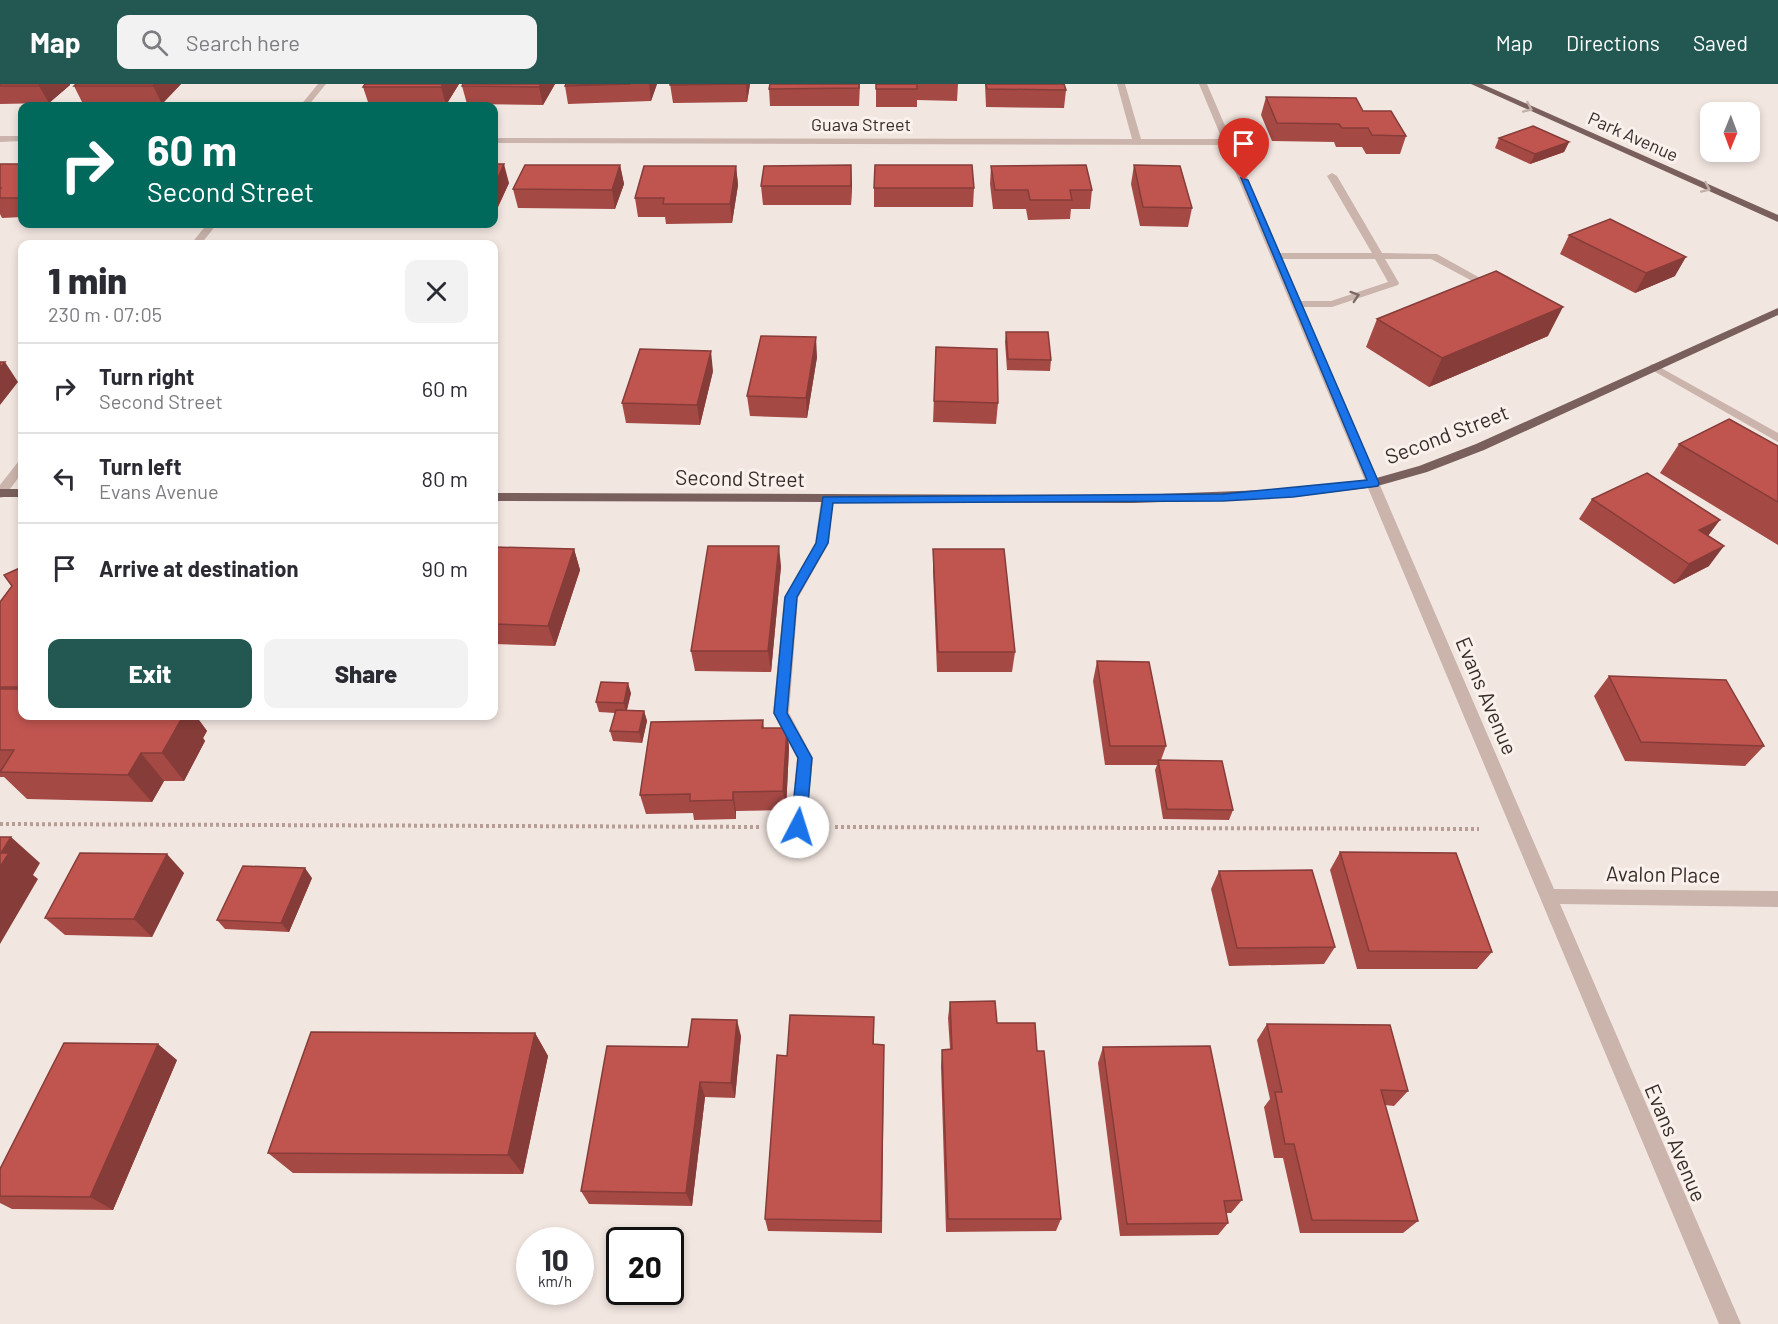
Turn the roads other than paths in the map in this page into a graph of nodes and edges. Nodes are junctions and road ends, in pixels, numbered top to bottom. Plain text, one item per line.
1 (322, 84) edge
2 (1121, 84) edge
3 (1203, 84) edge
4 (1475, 84) edge
5 (307, 102) edge
6 (0, 139) edge
7 (18, 140) edge
8 (498, 141) edge
9 (1137, 142) junction
10 (1228, 142) junction
11 (1332, 176) dead end
12 (1778, 219) edge
13 (209, 228) edge
14 (199, 240) edge
15 (1276, 256) junction
16 (1379, 256) junction
17 (1506, 295) edge
18 (1297, 304) junction
19 (1778, 311) edge
20 (1654, 367) junction
21 (1778, 438) edge
22 (18, 470) edge
23 (1374, 483) junction
24 (0, 493) edge
25 (18, 493) edge
26 (498, 497) edge
27 (827, 500) junction
28 (798, 827) dead end
29 (1547, 896) junction
30 (1778, 898) edge
31 (1730, 1324) edge

1 - 5 street
2 - 9 street
3 - 10 street, Evans Avenue
4 -> 12 main road, Park Avenue
6 - 7 street
8 - 9 street, Guava Street
9 - 10 street, Guava Street
10 - 15 street, Evans Avenue
11 - 16 street
13 - 14 street
15 - 16 street
15 - 18 street, Evans Avenue
16 - 17 street
18 -> 16 street
18 - 23 street, Evans Avenue
19 - 20 main road, Second Street
20 - 21 street
20 - 23 main road, Second Street
22 - 24 street
23 - 27 main road, Second Street
23 - 29 street, Evans Avenue
24 - 25 main road
26 - 27 main road, Second Street
27 - 28 street
29 - 30 street, Avalon Place
29 - 31 street, Evans Avenue

